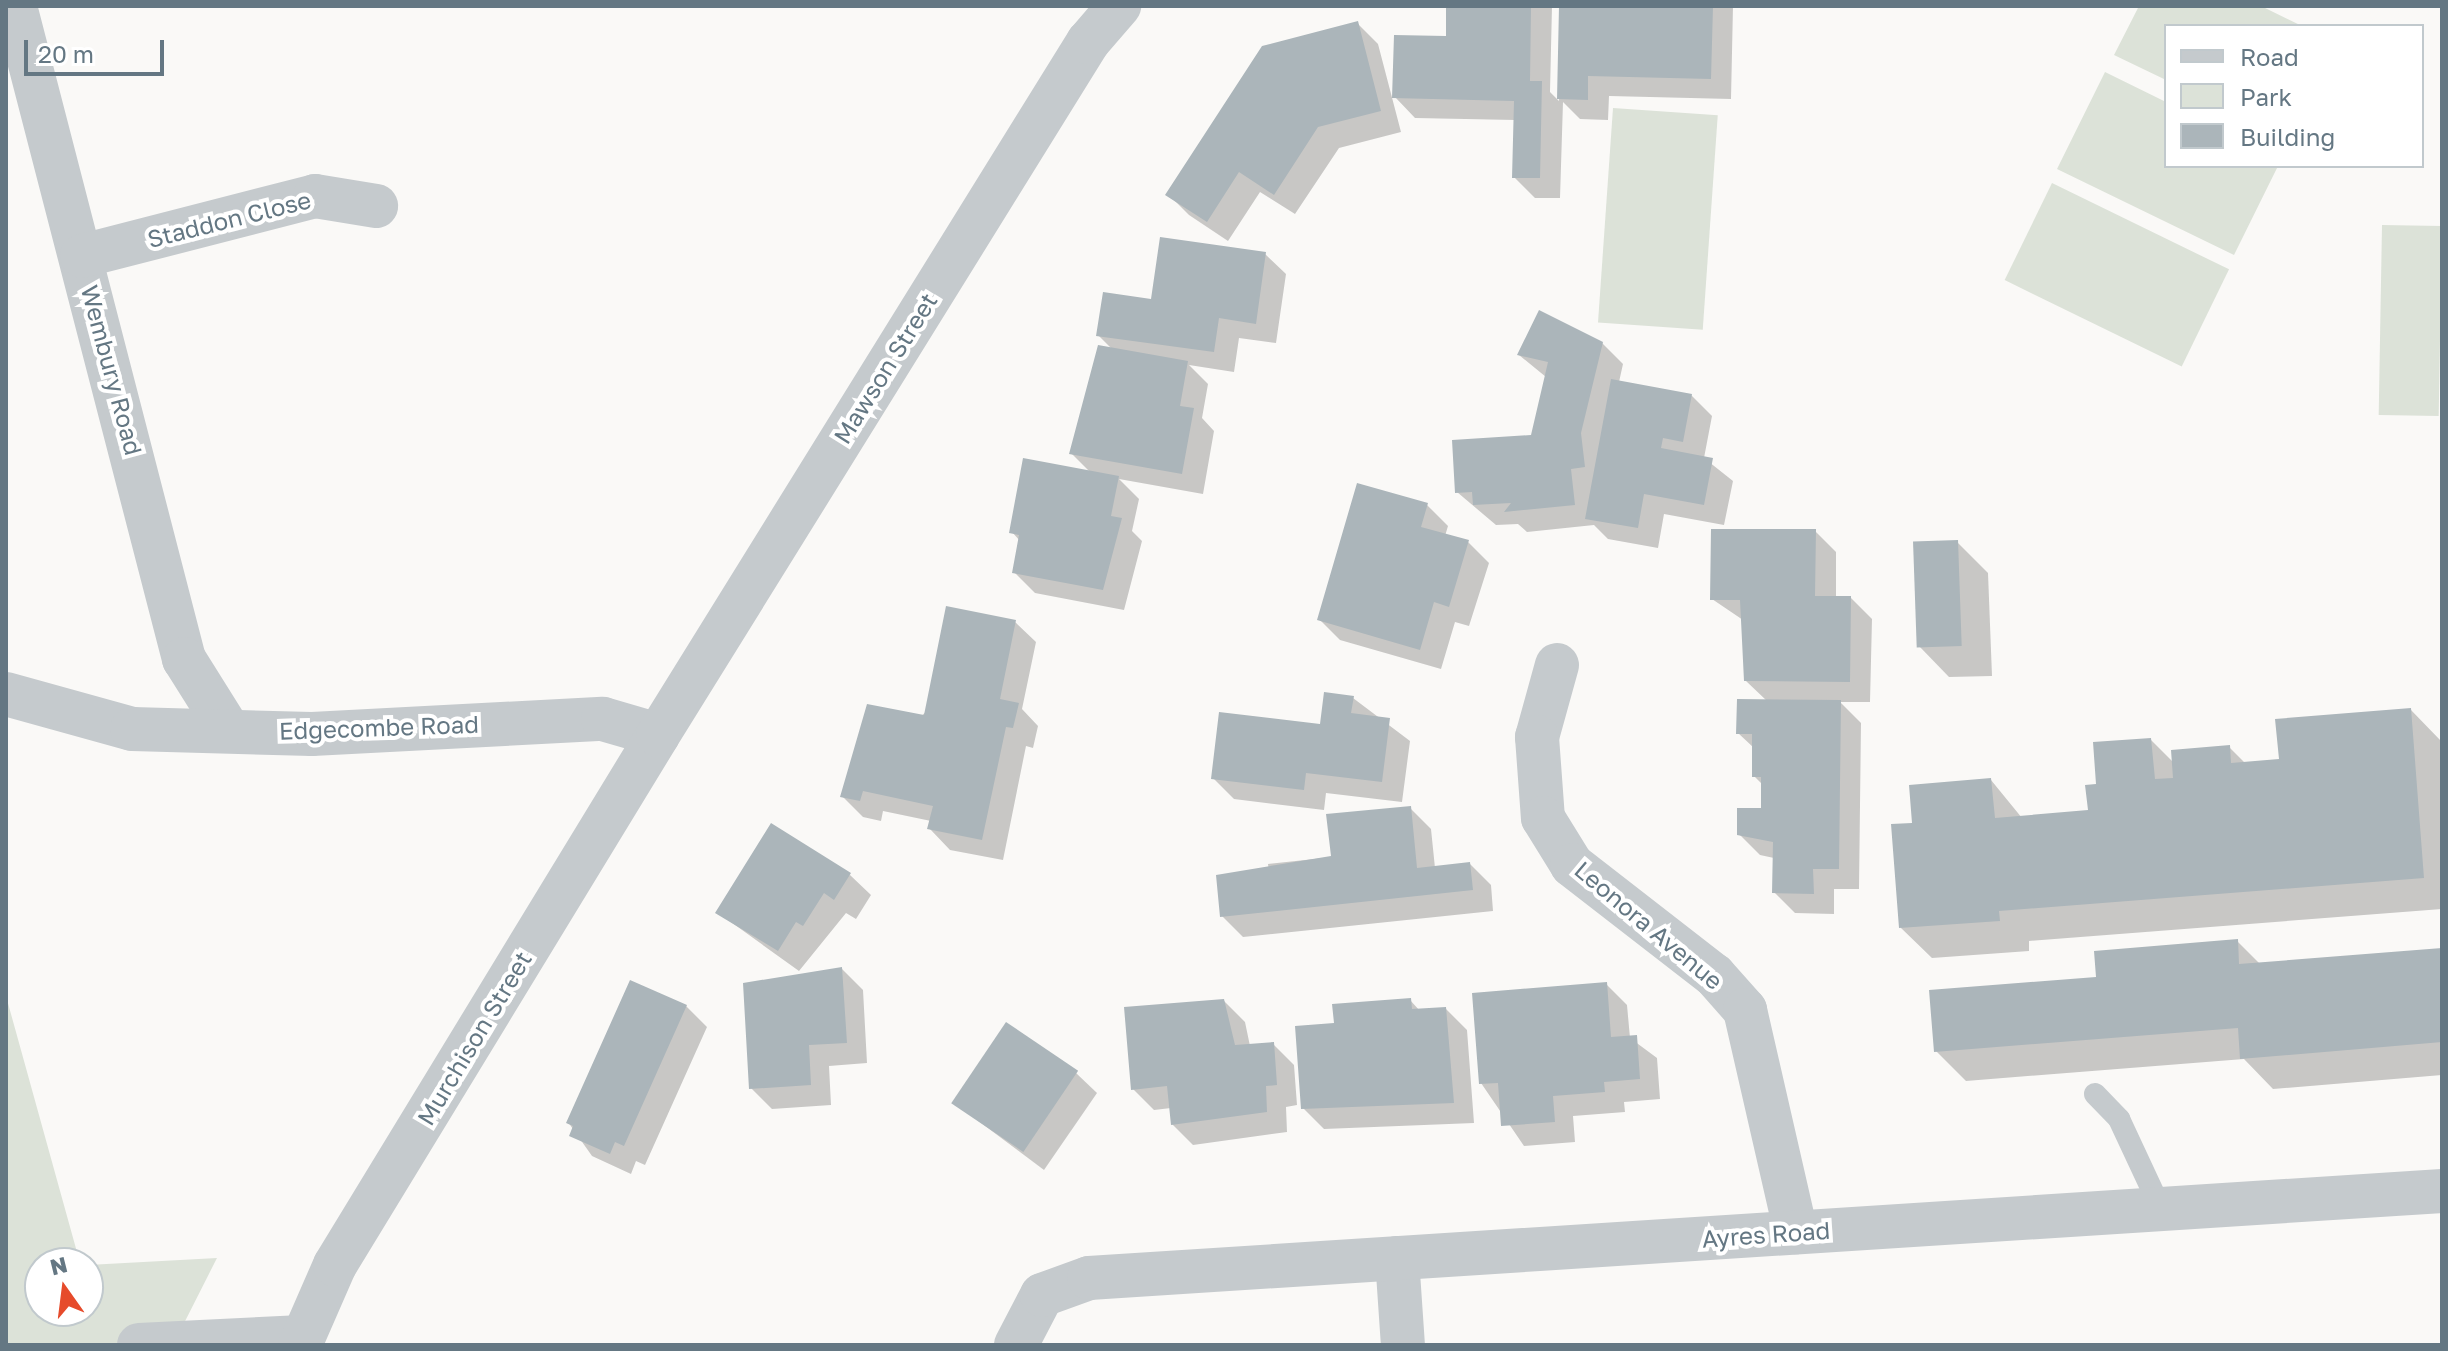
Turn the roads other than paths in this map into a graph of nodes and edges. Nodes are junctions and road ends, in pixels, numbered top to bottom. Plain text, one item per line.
1 (15, 6) edge
2 (1119, 6) edge
3 (376, 206) dead end
4 (82, 256) junction
5 (1557, 665) dead end
6 (6, 694) edge
7 (226, 726) junction
8 (658, 735) junction
9 (2095, 1094) dead end
10 (2442, 1191) edge
11 (2161, 1209) junction
12 (1796, 1232) junction
13 (1397, 1258) junction
14 (301, 1341) edge
15 (139, 1345) edge
16 (1016, 1345) edge
17 (1403, 1345) edge

1 - 4 street, Wembury Road
2 - 8 street, Mawson Street
3 - 4 street, Staddon Close
4 - 7 street, Wembury Road
5 - 12 street, Leonora Avenue
6 - 7 street, Edgecombe Road
7 - 8 street, Edgecombe Road
8 - 14 street, Murchison Street
9 - 11 lane
10 - 11 street, Ayres Road
11 - 12 street, Ayres Road
12 - 13 street, Ayres Road
13 - 16 street, Ayres Road
13 - 17 street
14 - 15 street

